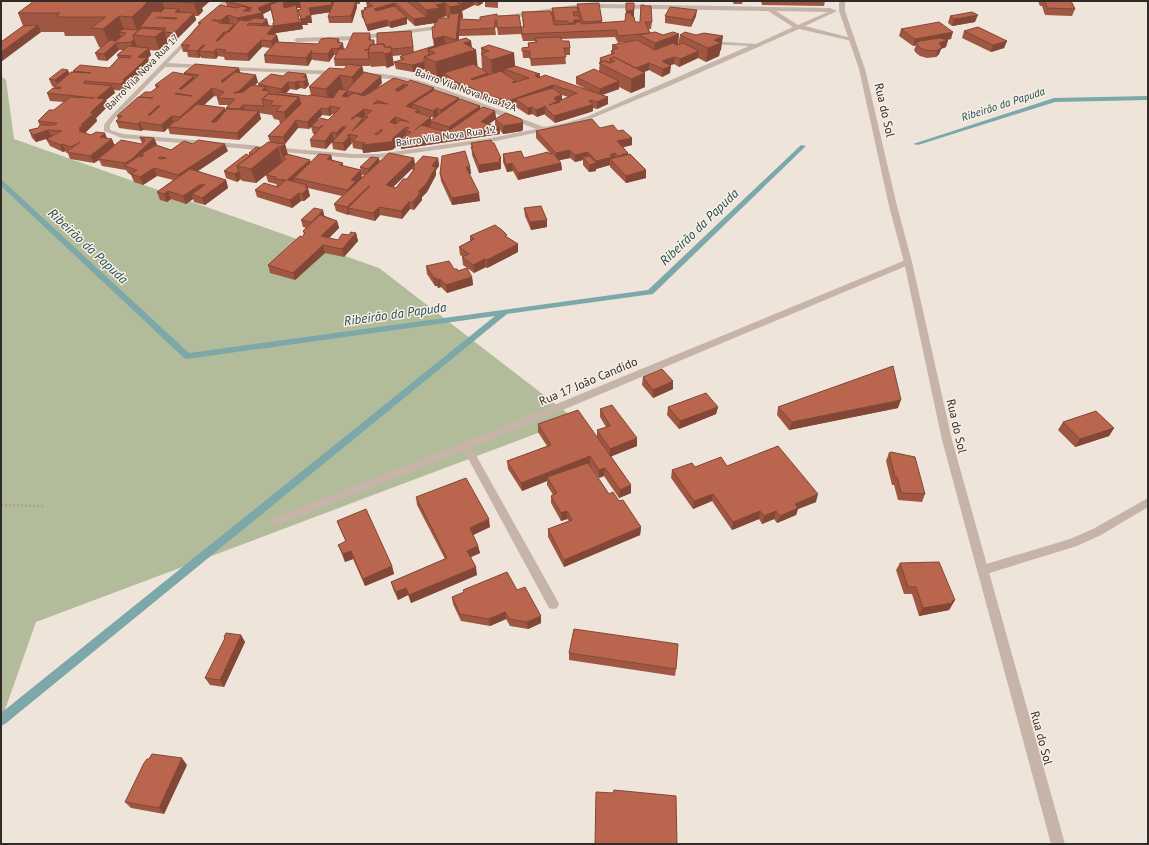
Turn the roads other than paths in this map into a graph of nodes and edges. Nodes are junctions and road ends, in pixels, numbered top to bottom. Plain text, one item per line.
1 (226, 1) edge
2 (842, 1) edge
3 (769, 9) junction
4 (834, 10) junction
5 (842, 11) junction
6 (496, 18) edge
7 (205, 22) edge
8 (454, 26) edge
9 (796, 26) junction
10 (194, 32) edge
11 (852, 39) junction
12 (296, 40) dead end
13 (702, 42) edge
14 (756, 45) junction
15 (163, 65) junction
16 (210, 68) edge
17 (218, 68) edge
18 (340, 73) edge
19 (362, 74) edge
20 (545, 130) junction
21 (122, 136) joint
22 (908, 262) junction
23 (466, 446) junction
24 (1148, 502) edge
25 (277, 521) dead end
26 (983, 570) junction
27 (553, 604) dead end
28 (1058, 844) edge

1 - 7 street
2 - 5 street, Rua do Sol
3 - 4 street
3 - 6 street
3 - 9 street
4 - 5 street
4 - 9 street, Bairro Vila Nova Rua 12
5 - 11 street, Rua do Sol
8 - 12 street
9 - 11 street
9 - 14 street, Bairro Vila Nova Rua 12
10 - 15 street, Bairro Vila Nova Rua 17
11 - 22 street, Rua do Sol
13 - 14 street, Bairro Vila Nova Rua 12
14 - 20 street, Bairro Vila Nova Rua 12
15 - 16 street
15 - 21 street, Bairro Vila Nova Rua 17
17 - 18 street
19 - 20 street, Bairro Vila Nova Rua 12A
20 - 21 street, Bairro Vila Nova Rua 12
22 - 23 street, Rua 17 João Candido
22 - 26 street, Rua do Sol
23 - 25 street, Rua 17 João Candido
23 - 27 street
24 - 26 street
26 - 28 street, Rua do Sol

